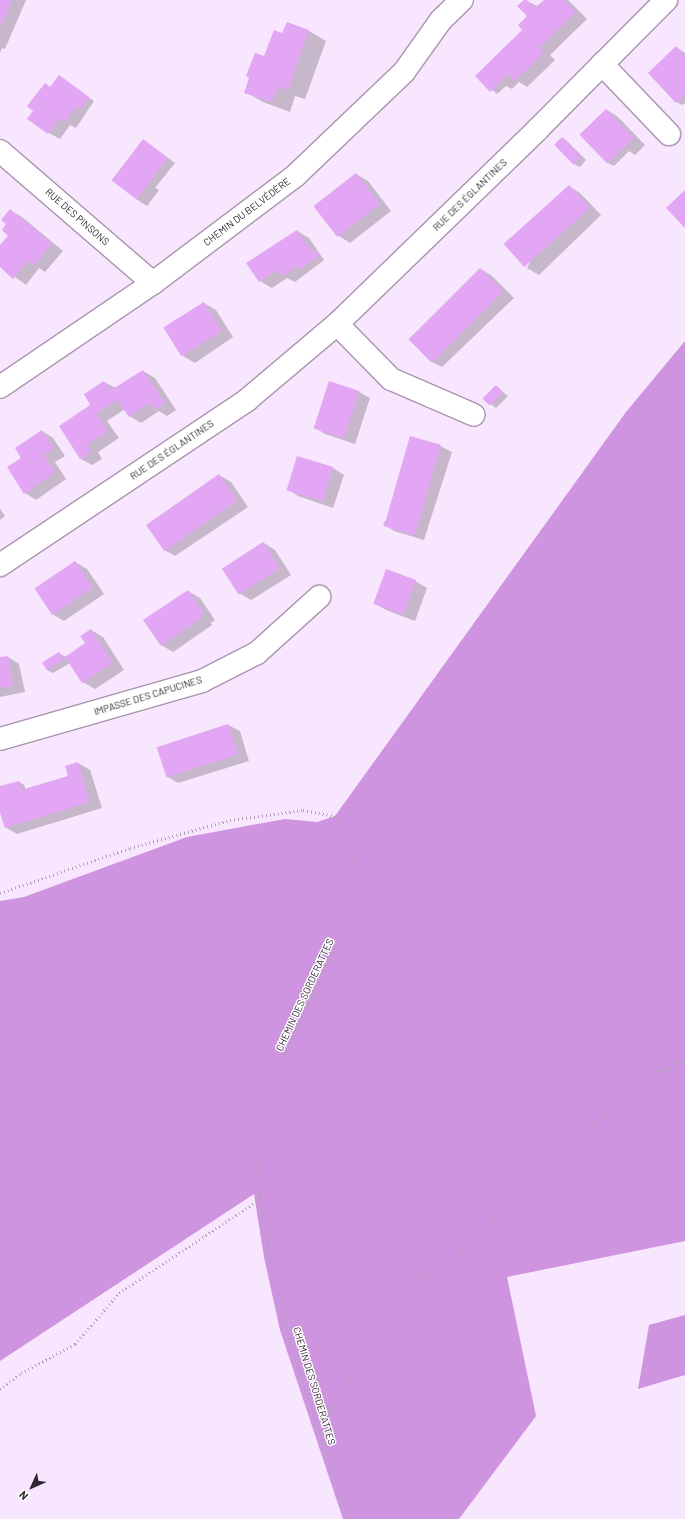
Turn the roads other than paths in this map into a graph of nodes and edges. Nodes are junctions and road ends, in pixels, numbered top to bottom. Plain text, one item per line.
1 (462, 0) edge
2 (666, 0) edge
3 (602, 64) junction
4 (669, 134) dead end
5 (0, 151) edge
6 (153, 283) junction
7 (336, 324) junction
8 (0, 387) edge
9 (474, 415) dead end
10 (0, 565) edge
11 (319, 597) dead end
12 (0, 739) edge

1 - 6 street, CHEMIN DU BELVÉDÈRE
2 - 3 street, RUE DES ÉGLANTINES
3 - 4 street
3 - 7 street, RUE DES ÉGLANTINES
5 - 6 street, RUE DES PINSONS
6 - 8 street, CHEMIN DU BELVÉDÈRE
7 - 9 street
7 - 10 street, RUE DES ÉGLANTINES
11 - 12 street, IMPASSE DES CAPUCINES

